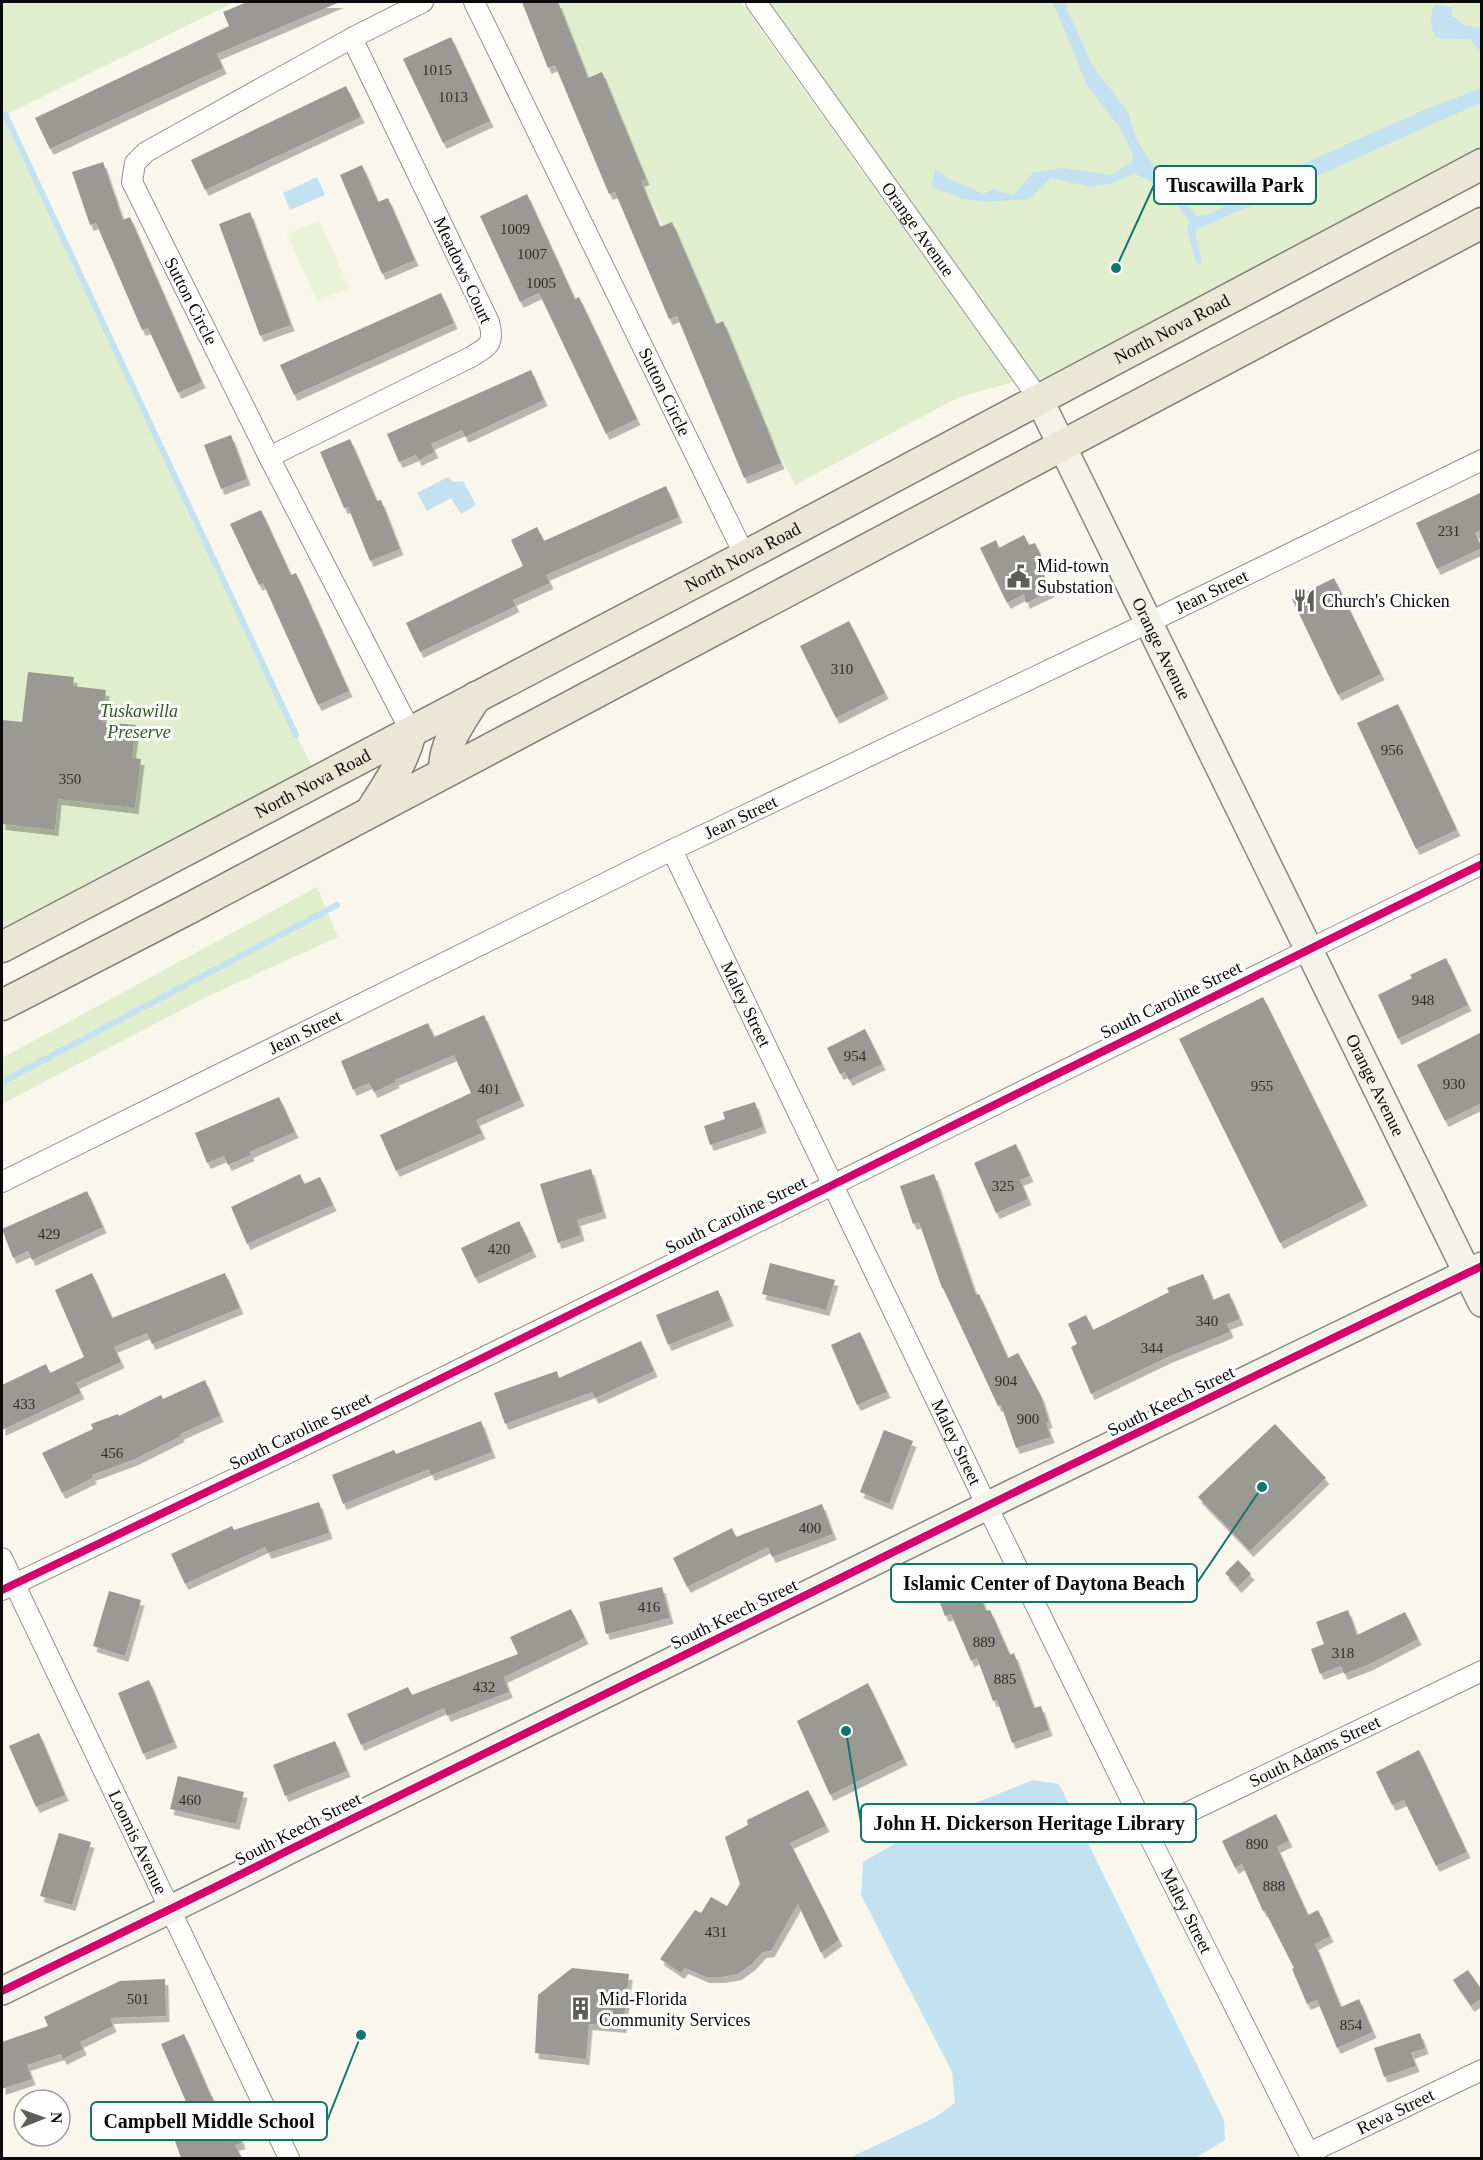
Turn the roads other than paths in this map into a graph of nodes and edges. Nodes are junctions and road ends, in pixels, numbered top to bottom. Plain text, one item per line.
1 (423, 2) edge
2 (474, 2) edge
3 (756, 2) edge
4 (352, 38) junction
5 (1482, 164) edge
6 (1482, 223) edge
7 (1039, 399) junction
8 (1061, 444) junction
9 (269, 457) junction
10 (1482, 460) edge
11 (745, 556) junction
12 (1148, 622) junction
13 (476, 698) junction
14 (411, 732) junction
15 (444, 773) junction
16 (371, 811) junction
17 (672, 850) junction
18 (1482, 864) edge
19 (2, 947) edge
20 (1308, 949) junction
21 (2, 1005) edge
22 (2, 1182) edge
23 (832, 1184) junction
24 (1474, 1270) edge
25 (1482, 1303) edge
26 (987, 1506) junction
27 (2, 1558) edge
28 (8, 1587) edge
29 (1482, 1671) edge
30 (1147, 1832) junction
31 (170, 1908) junction
32 (2, 1991) edge
33 (1482, 2070) edge
34 (1310, 2156) edge
35 (289, 2158) edge

1 - 4 street, Sutton Circle
2 - 11 street, Sutton Circle
3 - 7 street, Orange Avenue
4 - 9 street, Sutton Circle
4 - 9 street, Meadows Court
5 - 7 main road, North Nova Road
6 - 8 main road
7 - 8 street, Orange Avenue
7 - 11 main road, North Nova Road
8 - 12 street, Orange Avenue
8 - 15 main road
9 - 14 street, Sutton Circle
10 - 12 street, Jean Street
11 - 13 main road, North Nova Road
12 - 17 street, Jean Street
12 - 20 street, Orange Avenue
13 - 14 main road, North Nova Road
13 - 15 main road
14 - 16 main road
14 - 19 main road, North Nova Road
15 - 16 main road
16 - 21 main road
17 - 22 street, Jean Street
17 - 23 street, Maley Street
18 - 20 street, South Caroline Street
20 - 23 street, South Caroline Street
20 - 24 street, Orange Avenue
23 - 26 street, Maley Street
23 - 28 street, South Caroline Street
24 - 25 street, Orange Avenue
24 - 26 street, South Keech Street
26 - 30 street, Maley Street
26 - 31 street, South Keech Street
27 - 28 street, Loomis Avenue
28 - 31 street, Loomis Avenue
29 - 30 street, South Adams Street
30 - 34 street, Maley Street
31 - 32 street, South Keech Street
31 - 35 street, Loomis Avenue
33 - 34 street, Reva Street

